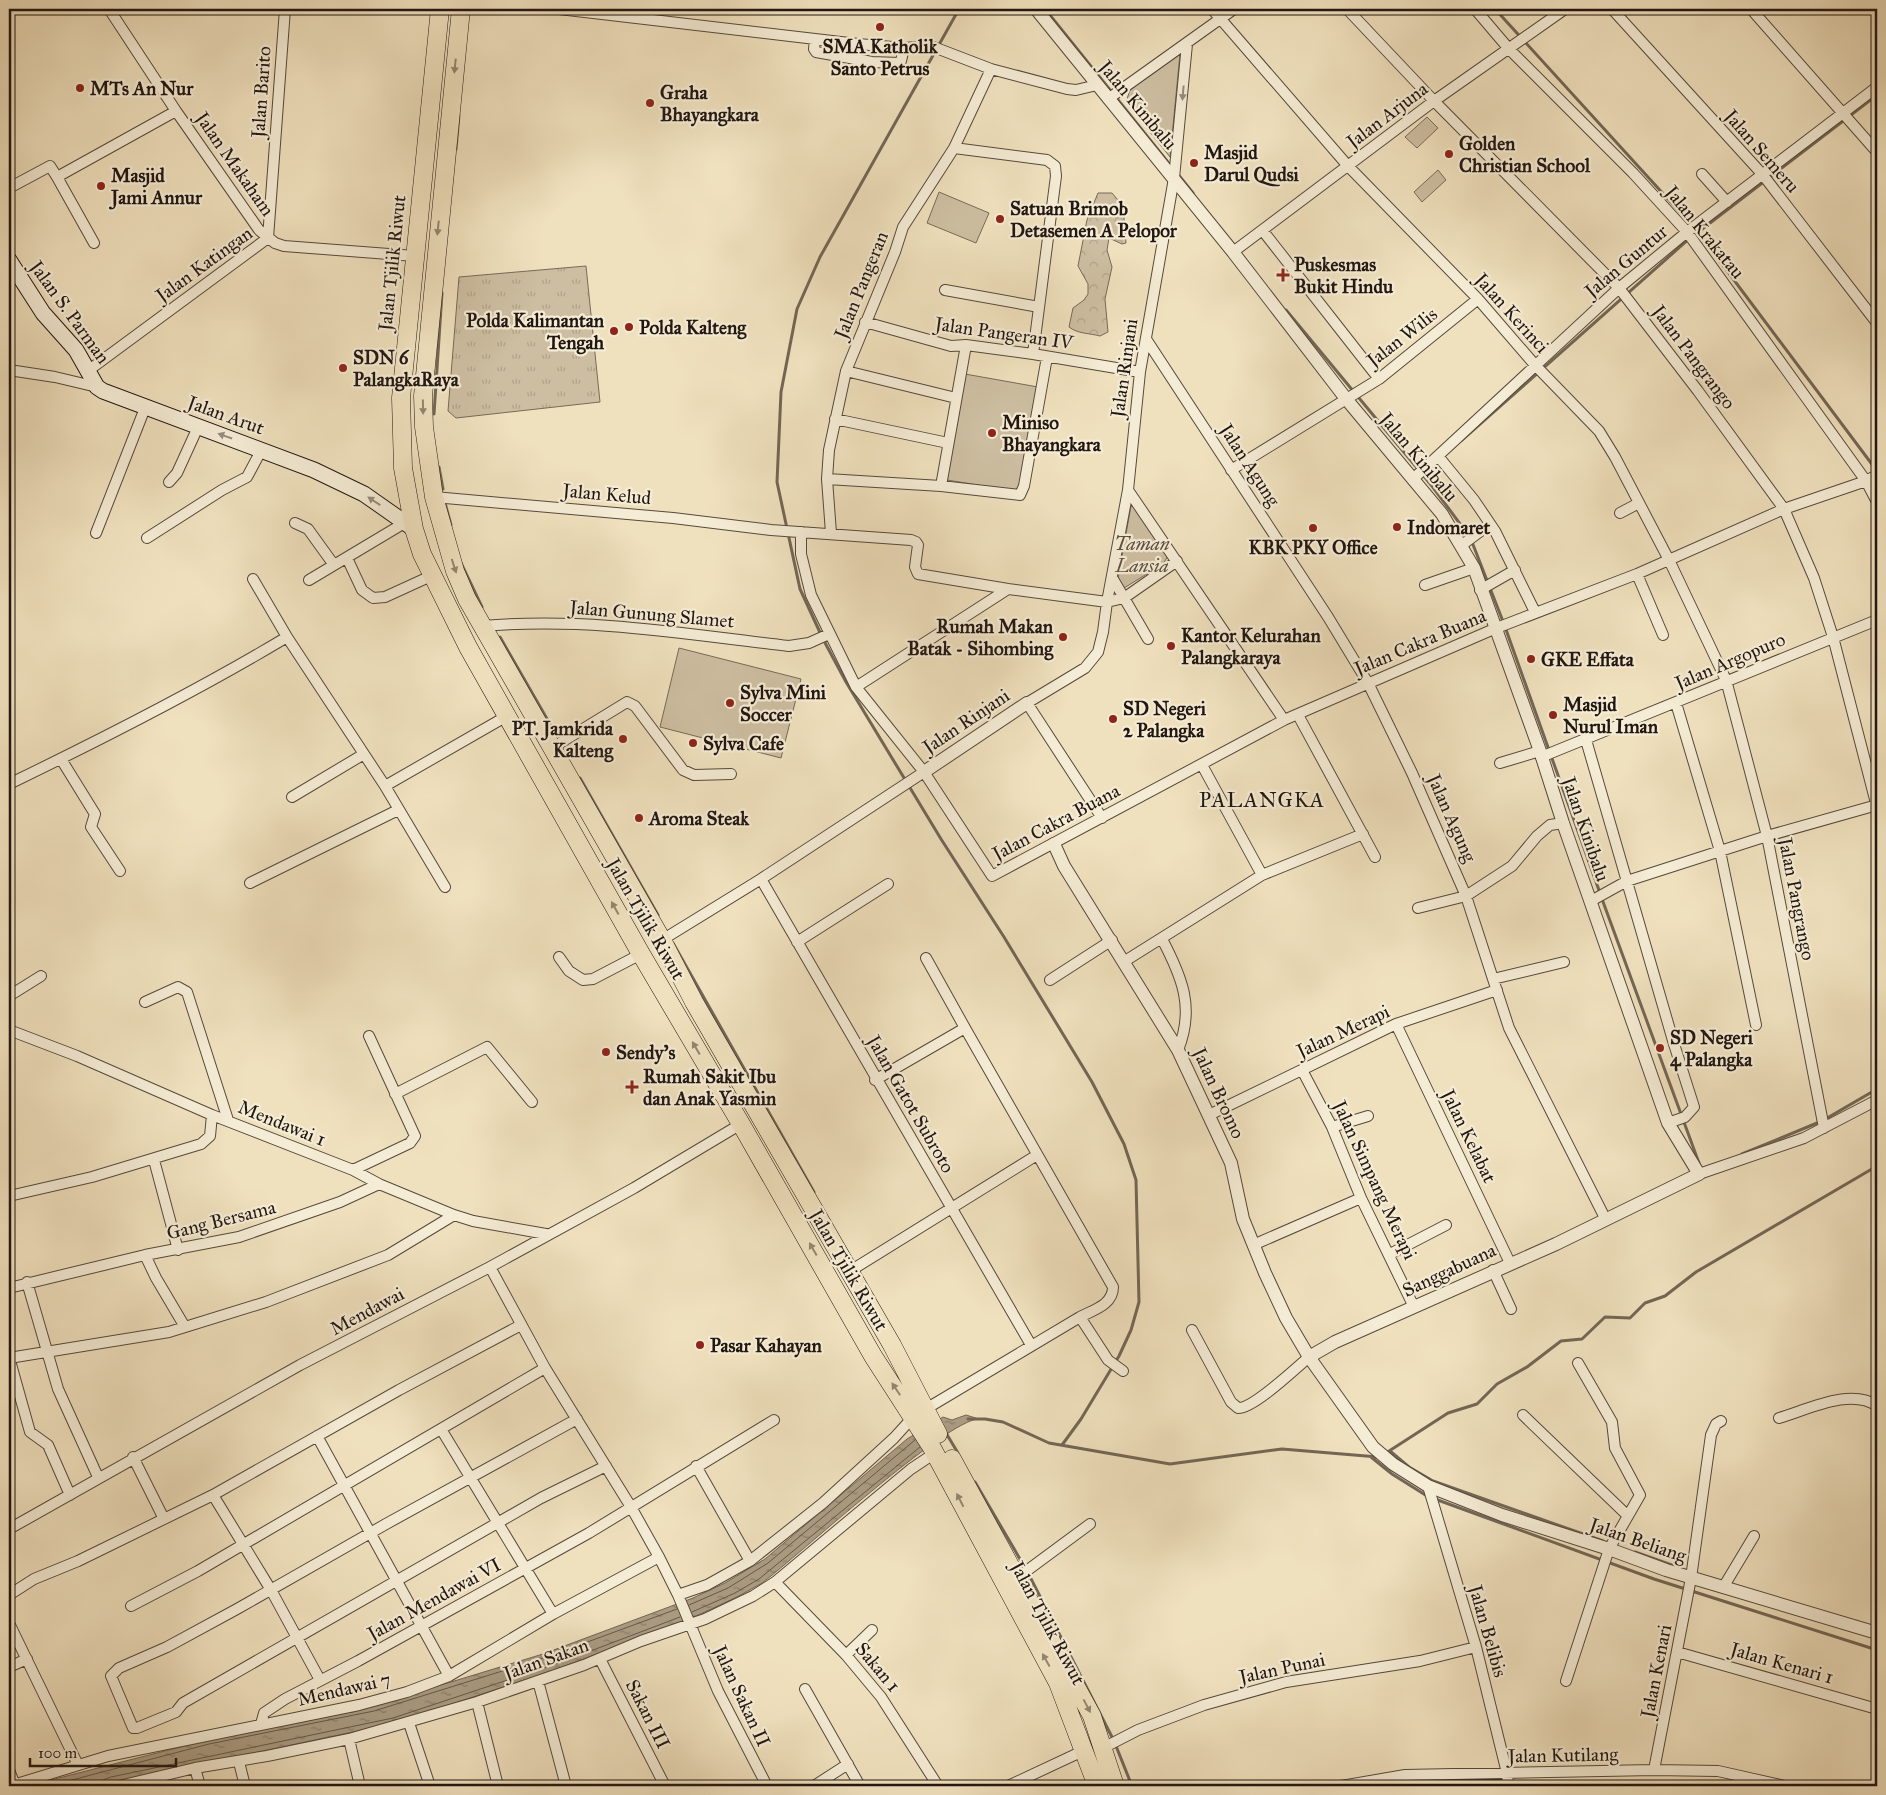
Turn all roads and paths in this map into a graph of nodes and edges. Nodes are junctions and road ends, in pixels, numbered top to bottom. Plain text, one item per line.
1 (109, 9) edge
2 (285, 9) edge
3 (559, 9) edge
4 (1036, 9) edge
5 (1212, 9) edge
6 (1234, 9) edge
7 (1347, 9) edge
8 (1475, 9) edge
9 (1564, 9) edge
10 (1612, 9) edge
11 (1751, 9) edge
12 (440, 12) edge
13 (460, 13) edge
14 (1220, 19) junction
15 (816, 39) junction
16 (1187, 44) junction
17 (904, 48) junction
18 (1509, 49) junction
19 (990, 69) junction
20 (1097, 85) junction
21 (1877, 87) edge
22 (1108, 99) junction
23 (1434, 101) junction
24 (176, 111) junction
25 (1844, 113) junction
26 (954, 148) junction
27 (1877, 152) edge
28 (1348, 166) junction
29 (1702, 174) dead end
30 (1763, 175) junction
31 (57, 177) junction
32 (1174, 178) junction
33 (9, 188) edge
34 (1727, 202) junction
35 (1263, 231) junction
36 (1687, 232) junction
37 (268, 238) junction
38 (94, 244) dead end
39 (1234, 252) junction
40 (415, 256) junction
41 (9, 260) edge
42 (1619, 288) junction
43 (945, 290) dead end
44 (1478, 299) junction
45 (1039, 307) junction
46 (865, 322) junction
47 (1877, 323) edge
48 (1146, 339) junction
49 (966, 345) junction
50 (1033, 354) junction
51 (1046, 357) junction
52 (1535, 365) junction
53 (10, 369) edge
54 (89, 370) junction
55 (846, 371) junction
56 (1140, 372) junction
57 (1379, 378) junction
58 (97, 387) junction
59 (956, 398) junction
60 (1347, 400) junction
61 (145, 408) junction
62 (835, 418) junction
63 (198, 427) junction
64 (948, 443) junction
65 (262, 449) junction
66 (1438, 456) junction
67 (428, 464) junction
68 (403, 468) junction
69 (1231, 470) junction
70 (1877, 475) edge
71 (827, 478) junction
72 (1413, 479) junction
73 (1866, 481) junction
74 (168, 482) dead end
75 (941, 486) junction
76 (1128, 490) junction
77 (434, 497) junction
78 (1877, 502) edge
79 (1639, 503) junction
80 (1784, 510) junction
81 (1620, 513) dead end
82 (295, 523) dead end
83 (9, 524) edge
84 (1490, 524) junction
85 (410, 526) junction
86 (442, 528) junction
87 (96, 532) dead end
88 (796, 532) junction
89 (831, 533) junction
90 (9, 536) edge
91 (147, 538) dead end
92 (1462, 545) junction
93 (347, 558) junction
94 (1669, 560) junction
95 (1177, 561) junction
96 (334, 565) junction
97 (1474, 568) junction
98 (1515, 570) junction
99 (1637, 574) junction
100 (431, 576) junction
101 (253, 579) dead end
102 (1113, 579) junction
103 (310, 580) dead end
104 (1425, 585) dead end
105 (1008, 589) junction
106 (1480, 590) junction
107 (1124, 598) junction
108 (1107, 602) junction
109 (1535, 612) junction
110 (1877, 620) edge
111 (484, 626) junction
112 (1494, 629) junction
113 (1663, 635) dead end
114 (823, 636) junction
115 (287, 637) junction
116 (1833, 637) junction
117 (1148, 639) dead end
118 (1726, 680) junction
119 (1368, 683) junction
120 (856, 687) junction
121 (1027, 703) junction
122 (1676, 703) junction
123 (1298, 715) junction
124 (507, 716) junction
125 (1284, 720) junction
126 (1586, 740) junction
127 (552, 748) junction
128 (364, 754) junction
129 (1541, 754) junction
130 (61, 759) junction
131 (1500, 762) dead end
132 (1202, 765) junction
133 (731, 774) dead end
134 (918, 775) junction
135 (9, 784) edge
136 (385, 786) junction
137 (292, 797) dead end
138 (582, 800) junction
139 (1877, 806) edge
140 (398, 810) junction
141 (560, 812) junction
142 (1102, 818) junction
143 (1563, 823) junction
144 (1363, 834) junction
145 (1767, 836) junction
146 (1054, 844) junction
147 (1720, 851) junction
148 (1375, 857) dead end
149 (120, 871) dead end
150 (1262, 876) junction
151 (761, 880) junction
152 (1627, 881) junction
153 (250, 883) dead end
154 (888, 884) dead end
155 (445, 887) dead end
156 (1466, 896) junction
157 (1591, 901) junction
158 (1418, 908) dead end
159 (1162, 939) junction
160 (662, 940) junction
161 (1112, 940) junction
162 (797, 942) junction
163 (640, 954) junction
164 (559, 957) dead end
165 (926, 958) dead end
166 (1124, 962) junction
167 (1564, 962) dead end
168 (41, 976) dead end
169 (1493, 979) junction
170 (1050, 980) dead end
171 (1497, 990) junction
172 (9, 996) edge
173 (145, 1002) dead end
174 (1396, 1024) junction
175 (1756, 1025) dead end
176 (965, 1028) junction
177 (9, 1030) edge
178 (369, 1036) dead end
179 (1178, 1050) junction
180 (1302, 1070) junction
181 (876, 1080) junction
182 (395, 1094) junction
183 (1877, 1100) edge
184 (532, 1102) dead end
185 (212, 1115) junction
186 (1209, 1115) junction
187 (1368, 1116) dead end
188 (228, 1120) junction
189 (1668, 1123) junction
190 (741, 1124) junction
191 (1332, 1127) junction
192 (1824, 1128) junction
193 (1037, 1156) junction
194 (154, 1160) junction
195 (354, 1170) junction
196 (1699, 1174) junction
197 (379, 1184) junction
198 (9, 1196) edge
199 (1361, 1198) junction
200 (951, 1210) junction
201 (454, 1215) junction
202 (1606, 1220) junction
203 (1446, 1225) dead end
204 (546, 1234) junction
205 (1254, 1245) junction
206 (178, 1250) junction
207 (1390, 1254) junction
208 (145, 1255) junction
209 (1510, 1262) junction
210 (490, 1267) junction
211 (1494, 1270) junction
212 (850, 1271) junction
213 (27, 1282) junction
214 (9, 1288) edge
215 (1414, 1307) junction
216 (1511, 1309) dead end
217 (1080, 1317) junction
218 (521, 1325) junction
219 (185, 1327) junction
220 (1192, 1330) dead end
221 (1031, 1345) junction
222 (46, 1351) junction
223 (1309, 1357) junction
224 (9, 1358) edge
225 (1578, 1363) dead end
226 (1116, 1366) dead end
227 (545, 1368) junction
228 (1877, 1406) edge
229 (1523, 1415) dead end
230 (1779, 1418) dead end
231 (577, 1419) junction
232 (774, 1420) dead end
233 (1721, 1421) dead end
234 (441, 1428) junction
235 (929, 1431) junction
236 (317, 1436) junction
237 (133, 1458) junction
238 (1393, 1464) joint
239 (606, 1466) junction
240 (696, 1466) junction
241 (98, 1477) junction
242 (470, 1477) junction
243 (344, 1485) junction
244 (1428, 1486) junction
245 (70, 1495) junction
246 (213, 1495) junction
247 (631, 1507) junction
248 (1628, 1516) junction
249 (164, 1519) junction
250 (498, 1524) junction
251 (1090, 1524) dead end
252 (9, 1529) edge
253 (370, 1532) junction
254 (1754, 1536) dead end
255 (988, 1540) junction
256 (241, 1544) junction
257 (1609, 1549) junction
258 (658, 1558) junction
259 (750, 1561) junction
260 (526, 1569) junction
261 (1017, 1578) junction
262 (1691, 1578) junction
263 (398, 1581) junction
264 (775, 1582) junction
265 (1724, 1586) junction
266 (271, 1590) junction
267 (9, 1595) edge
268 (680, 1598) junction
269 (131, 1606) dead end
270 (553, 1614) junction
271 (690, 1622) junction
272 (9, 1623) edge
273 (422, 1626) junction
274 (872, 1630) dead end
275 (1876, 1630) edge
276 (297, 1639) junction
277 (1476, 1647) junction
278 (1677, 1652) junction
279 (846, 1655) junction
280 (600, 1658) junction
281 (26, 1659) junction
282 (9, 1667) edge
283 (449, 1676) junction
284 (320, 1680) junction
285 (538, 1681) junction
286 (1566, 1681) dead end
287 (805, 1689) dead end
288 (477, 1702) junction
289 (1877, 1709) edge
290 (409, 1723) junction
291 (261, 1724) junction
292 (349, 1738) junction
293 (1103, 1748) junction
294 (1085, 1750) junction
295 (238, 1762) junction
296 (848, 1764) junction
297 (78, 1765) junction
298 (195, 1768) junction
299 (9, 1770) edge
300 (1654, 1770) junction
301 (1507, 1774) junction
302 (936, 1785) edge
303 (13, 1786) edge
304 (119, 1786) edge
305 (200, 1786) edge
306 (246, 1786) edge
307 (360, 1786) edge
308 (430, 1786) edge
309 (498, 1786) edge
310 (566, 1786) edge
311 (665, 1786) edge
312 (767, 1786) edge
313 (814, 1786) edge
314 (860, 1786) edge
315 (1008, 1786) edge
316 (1097, 1786) edge
317 (1115, 1786) edge
318 (1341, 1786) edge
319 (1508, 1786) edge
320 (1785, 1786) edge

1 - 24 street, Jalan Makaham
2 - 37 street, Jalan Barito
3 - 15 street
4 - 20 street, Jalan Kinibalu
5 - 14 street, Jalan Kerinci
6 - 14 street
7 - 23 street, Jalan Pangrango
8 - 18 street, Jalan Krakatau
9 - 18 street, Jalan Arjuna
10 - 30 street, Jalan Semeru
11 - 25 street
12 - 13 highway
12 - 40 highway, Jalan Tjilik Riwut
13 -> 67 highway, Jalan Tjilik Riwut
14 - 16 street
14 - 28 street, Jalan Kerinci
15 - 17 street
15 - 17 street
16 - 22 street
16 -> 32 street, Jalan Rinjani
17 - 19 street
18 - 23 street, Jalan Arjuna
18 - 36 street, Jalan Krakatau
19 - 20 street
19 - 26 street, Jalan Pangeran
20 - 22 street, Jalan Kinibalu
21 - 25 street, Jalan Guntur
22 - 32 street, Jalan Kinibalu
23 - 28 street, Jalan Arjuna
23 - 42 street, Jalan Pangrango
24 - 31 street
24 - 37 street, Jalan Makaham
25 - 27 street
25 - 30 street, Jalan Guntur
26 - 45 street
26 - 46 street, Jalan Pangeran
28 - 35 street, Jalan Arjuna
28 - 44 street, Jalan Kerinci
29 - 34 street
30 - 34 street, Jalan Guntur
30 - 47 street, Jalan Semeru
31 - 33 street
31 - 38 street
32 - 39 street, Jalan Kinibalu
32 - 48 street, Jalan Rinjani
34 - 36 street, Jalan Guntur
35 - 39 street, Jalan Arjuna
35 - 57 street
36 - 42 street, Jalan Guntur
36 - 73 street, Jalan Krakatau
37 - 40 street, Jalan Katingan
37 - 54 street, Jalan Katingan
39 - 60 street, Jalan Kinibalu
40 - 68 highway, Jalan Tjilik Riwut
41 - 54 main road, Jalan S. Parman
42 - 52 street, Jalan Guntur
42 - 80 street, Jalan Pangrango
43 - 45 street
44 - 52 street, Jalan Kerinci
44 - 57 street, Jalan Wilis
45 - 50 street
46 - 49 street, Jalan Pangeran IV
46 - 55 street, Jalan Pangeran
48 - 56 street, Jalan Rinjani
48 - 69 street, Jalan Agung
49 - 50 street, Jalan Pangeran IV
49 - 59 street
50 - 51 street, Jalan Pangeran IV
51 - 56 street, Jalan Pangeran IV
51 - 75 street
52 - 66 street, Jalan Guntur
52 - 79 street, Jalan Kerinci
53 - 58 street, Jalan Arut
54 - 58 main road, Jalan S. Parman
55 - 59 street
55 - 62 street, Jalan Pangeran
56 - 76 street, Jalan Rinjani
57 - 60 street, Jalan Wilis
58 - 61 main road, Jalan Arut
59 - 64 street
60 - 69 street
60 - 72 street, Jalan Kinibalu
61 - 63 main road, Jalan Arut
61 - 87 street
62 - 64 street
62 - 71 street, Jalan Pangeran
65 -> 63 main road, Jalan Arut
63 - 74 street
64 - 75 street
85 -> 65 main road, Jalan Arut
65 - 91 street
66 - 72 street, Jalan Guntur
66 - 84 street
67 - 68 highway
67 - 77 highway, Jalan Tjilik Riwut
68 - 85 highway, Jalan Tjilik Riwut
69 - 119 street, Jalan Agung
70 - 73 street, Jalan Cakra Buana
71 - 75 street
71 - 89 street, Jalan Pangeran
72 - 92 street, Jalan Kinibalu
73 - 78 street, Jalan Krakatau
73 - 80 street, Jalan Cakra Buana
76 - 95 street
76 - 102 street, Jalan Rinjani
77 - 86 highway, Jalan Tjilik Riwut
77 - 88 street, Jalan Kelud
79 - 81 street
79 - 94 street, Jalan Kerinci
80 - 94 street, Jalan Cakra Buana
80 - 116 street, Jalan Pangrango
82 - 96 street
83 - 90 street
84 - 92 street
84 - 98 street
85 - 86 highway
85 - 93 street
85 - 100 highway, Jalan Tjilik Riwut
86 -> 111 highway, Jalan Tjilik Riwut
88 - 89 street
88 - 114 street
89 - 105 street
92 - 97 street, Jalan Kinibalu
93 - 96 street
93 - 100 street
94 - 99 street, Jalan Cakra Buana
94 - 118 street, Jalan Kerinci
95 - 107 street
95 - 125 street
96 - 103 street
97 - 104 street
97 - 106 street, Jalan Kinibalu
98 - 106 street
98 - 109 street
99 - 109 street, Jalan Cakra Buana
99 - 113 street
100 - 124 highway, Jalan Tjilik Riwut
101 - 115 street
102 - 107 street
102 - 108 street, Jalan Rinjani
105 - 108 street
105 - 120 street
106 - 112 street, Jalan Kinibalu
107 - 108 street
107 - 117 street
108 - 121 street, Jalan Rinjani
109 - 112 street, Jalan Cakra Buana
110 - 116 street, Jalan Argopuro
111 - 114 street, Jalan Gunung Slamet
111 - 127 highway, Jalan Tjilik Riwut
112 - 119 street, Jalan Cakra Buana
112 - 129 street, Jalan Kinibalu
114 - 120 street
115 - 128 street
115 - 130 street
116 - 118 street, Jalan Argopuro
116 - 139 street, Jalan Pangrango
118 - 122 street, Jalan Argopuro
118 - 145 street, Jalan Pangrango
119 - 123 street, Jalan Cakra Buana
119 - 156 street, Jalan Agung
120 - 134 street
121 - 134 street, Jalan Rinjani
121 - 142 street
122 - 126 street, Jalan Argopuro
122 - 147 street
123 - 125 street, Jalan Cakra Buana
123 - 144 street
124 - 136 street
124 - 141 highway, Jalan Tjilik Riwut
125 - 132 street, Jalan Cakra Buana
126 - 129 street, Jalan Argopuro
126 - 152 street
127 - 133 street
127 - 138 highway, Jalan Tjilik Riwut
128 - 136 street
128 - 137 street
129 - 131 street, Jalan Argopuro
129 - 143 street, Jalan Kinibalu
130 - 135 street
130 - 149 street
132 - 142 street, Jalan Cakra Buana
132 - 150 street
134 - 146 street, Jalan Cakra Buana
134 - 151 street
136 - 140 street
138 - 141 highway
138 - 160 highway, Jalan Tjilik Riwut
139 - 145 street
140 - 153 street
140 - 155 street
163 -> 141 highway, Jalan Tjilik Riwut
142 - 146 street, Jalan Cakra Buana
143 - 156 street
143 - 157 street, Jalan Kinibalu
144 - 148 street
144 - 150 street
145 - 147 street
145 - 192 street, Jalan Pangrango
146 - 161 street, Jalan Bromo
147 - 152 street
147 - 175 street
150 - 159 street
151 - 160 street
151 - 162 street, Jalan Gatot Subroto
152 - 157 street
152 - 189 street
154 - 162 street
156 - 158 street
156 - 169 street, Jalan Agung
157 - 189 street, Jalan Kinibalu
159 - 166 street
159 - 179 street
160 - 212 highway, Jalan Tjilik Riwut
161 - 166 street, Jalan Bromo
161 - 170 street
162 - 181 street, Jalan Gatot Subroto
163 - 164 street
190 -> 163 highway, Jalan Tjilik Riwut
165 - 176 street
166 - 179 street, Jalan Bromo
167 - 169 street
168 - 172 street
169 - 171 street, Jalan Agung
171 - 174 street, Jalan Merapi
171 - 202 street, Jalan Agung
173 - 188 street
174 - 180 street, Jalan Merapi
174 - 209 street, Jalan Kelabat
176 - 181 street
176 - 193 street
177 - 185 street, Mendawai 1
178 - 182 street
179 - 186 street, Jalan Bromo
180 - 186 street, Jalan Merapi
180 - 191 street, Jalan Simpang Merapi
181 - 200 street, Jalan Gatot Subroto
182 - 184 street
182 - 195 street
183 - 192 street
185 - 188 street, Mendawai 1
185 - 194 street
186 - 205 street, Jalan Bromo
187 - 191 street
188 - 195 street, Mendawai 1
189 - 196 street, Jalan Kinibalu
190 - 204 street, Mendawai
235 -> 190 highway, Jalan Tjilik Riwut
191 - 199 street, Jalan Simpang Merapi
192 - 196 street
193 - 200 street
193 - 217 street
194 - 198 street
194 - 206 street
195 - 197 street, Mendawai 1
196 - 202 street
197 - 201 street, Mendawai 1
197 - 206 street, Gang Bersama
199 - 205 street
199 - 207 street, Jalan Simpang Merapi
200 - 212 street
200 - 221 street, Jalan Gatot Subroto
201 - 204 street, Mendawai 1
201 - 219 street
202 - 209 street, Sanggabuana
203 - 207 street
204 - 210 street, Mendawai
205 - 223 street, Jalan Bromo
206 - 208 street, Gang Bersama
207 - 215 street, Jalan Simpang Merapi
208 - 213 street
208 - 219 street, Gang Bersama
209 - 211 street, Sanggabuana
210 - 218 street, Jalan Sakan II
210 - 237 street, Mendawai
211 - 215 street, Sanggabuana
211 - 216 street
212 - 235 highway, Jalan Tjilik Riwut
213 - 214 street
213 - 222 street
215 - 223 street, Sanggabuana
217 - 221 street
217 - 226 street
218 - 227 street, Jalan Sakan II
218 - 236 street
219 - 222 street
220 - 223 street
221 - 235 street
222 - 224 street
222 - 241 street
223 - 238 street, Jalan Bromo
224 - 245 street
225 - 248 street
227 - 231 street, Jalan Sakan II
227 - 234 street
228 - 230 street
229 - 248 street
231 - 239 street, Jalan Sakan II
231 - 242 street
232 - 240 street, Jalan Mendawai VI
233 - 262 street, Jalan Kenari
234 - 242 street
234 - 243 street
235 - 255 highway, Jalan Tjilik Riwut
235 - 259 street
235 - 264 street, Jalan Sakan
236 - 243 street
236 - 246 street
237 - 241 street, Mendawai
237 - 249 street
238 - 244 street, Jalan Beliang
239 - 247 street, Jalan Sakan II
239 - 250 street
240 - 247 street, Jalan Mendawai VI
240 - 259 street
241 - 245 street, Mendawai
242 - 250 street
242 - 253 street
243 - 253 street
243 - 256 street
244 - 257 street, Jalan Beliang
244 - 277 street, Jalan Belibis
245 - 252 street, Mendawai
246 - 249 street
246 - 256 street
247 - 258 street, Jalan Sakan II
247 - 260 street, Jalan Mendawai VI
248 - 257 street
249 - 267 street
250 - 260 street
250 - 263 street
251 - 261 street
253 - 263 street
253 - 266 street
254 - 265 street
255 - 261 highway, Jalan Tjilik Riwut
294 -> 255 highway, Jalan Tjilik Riwut
256 - 266 street
256 - 269 street
257 - 262 street, Jalan Beliang
257 - 286 street
258 - 268 street, Jalan Sakan II
258 - 270 street, Mendawai 7
259 - 268 street
260 - 270 street
260 - 273 street, Jalan Mendawai VI
261 -> 293 highway, Jalan Tjilik Riwut
262 - 265 street, Jalan Beliang
262 - 278 street, Jalan Kenari
263 - 273 street
263 - 276 street
264 - 271 street, Jalan Sakan
264 - 279 street, Sakan 1
265 - 275 street, Jalan Beliang
266 - 276 street
266 - 276 street
268 - 271 street, Jalan Sakan II
270 - 283 street, Mendawai 7
271 - 280 street, Jalan Sakan
271 - 312 street, Jalan Sakan II
272 - 281 street
273 - 283 street
273 - 284 street, Jalan Mendawai VI
274 - 279 street
276 - 284 street
277 - 293 street, Jalan Punai
277 - 301 street, Jalan Belibis
278 - 289 street, Jalan Kenari 1
278 - 300 street, Jalan Kenari
279 - 302 street, Sakan 1
280 - 285 street, Jalan Sakan
280 - 311 street, Sakan III
281 - 282 street
281 - 297 street
283 - 291 street, Mendawai 7
284 - 291 street, Jalan Mendawai VI
285 - 288 street, Jalan Sakan
285 - 310 street
287 - 296 street
288 - 290 street, Jalan Sakan
288 - 309 street
290 - 292 street, Jalan Sakan
290 - 308 street
291 - 297 street, Mendawai 7
292 - 295 street, Jalan Sakan
292 - 307 street
293 - 317 highway, Jalan Tjilik Riwut
294 - 315 street
294 - 316 highway, Jalan Tjilik Riwut
295 - 298 street, Jalan Sakan
295 - 306 street
296 - 313 street
296 - 314 street
297 - 303 street, Mendawai 7
298 - 304 street, Jalan Sakan
298 - 305 street
299 - 303 street
300 - 301 street, Jalan Kutilang
300 - 320 street, Jalan Kutilang
301 - 318 street, Jalan Kutilang
301 - 319 street, Jalan Belibis

